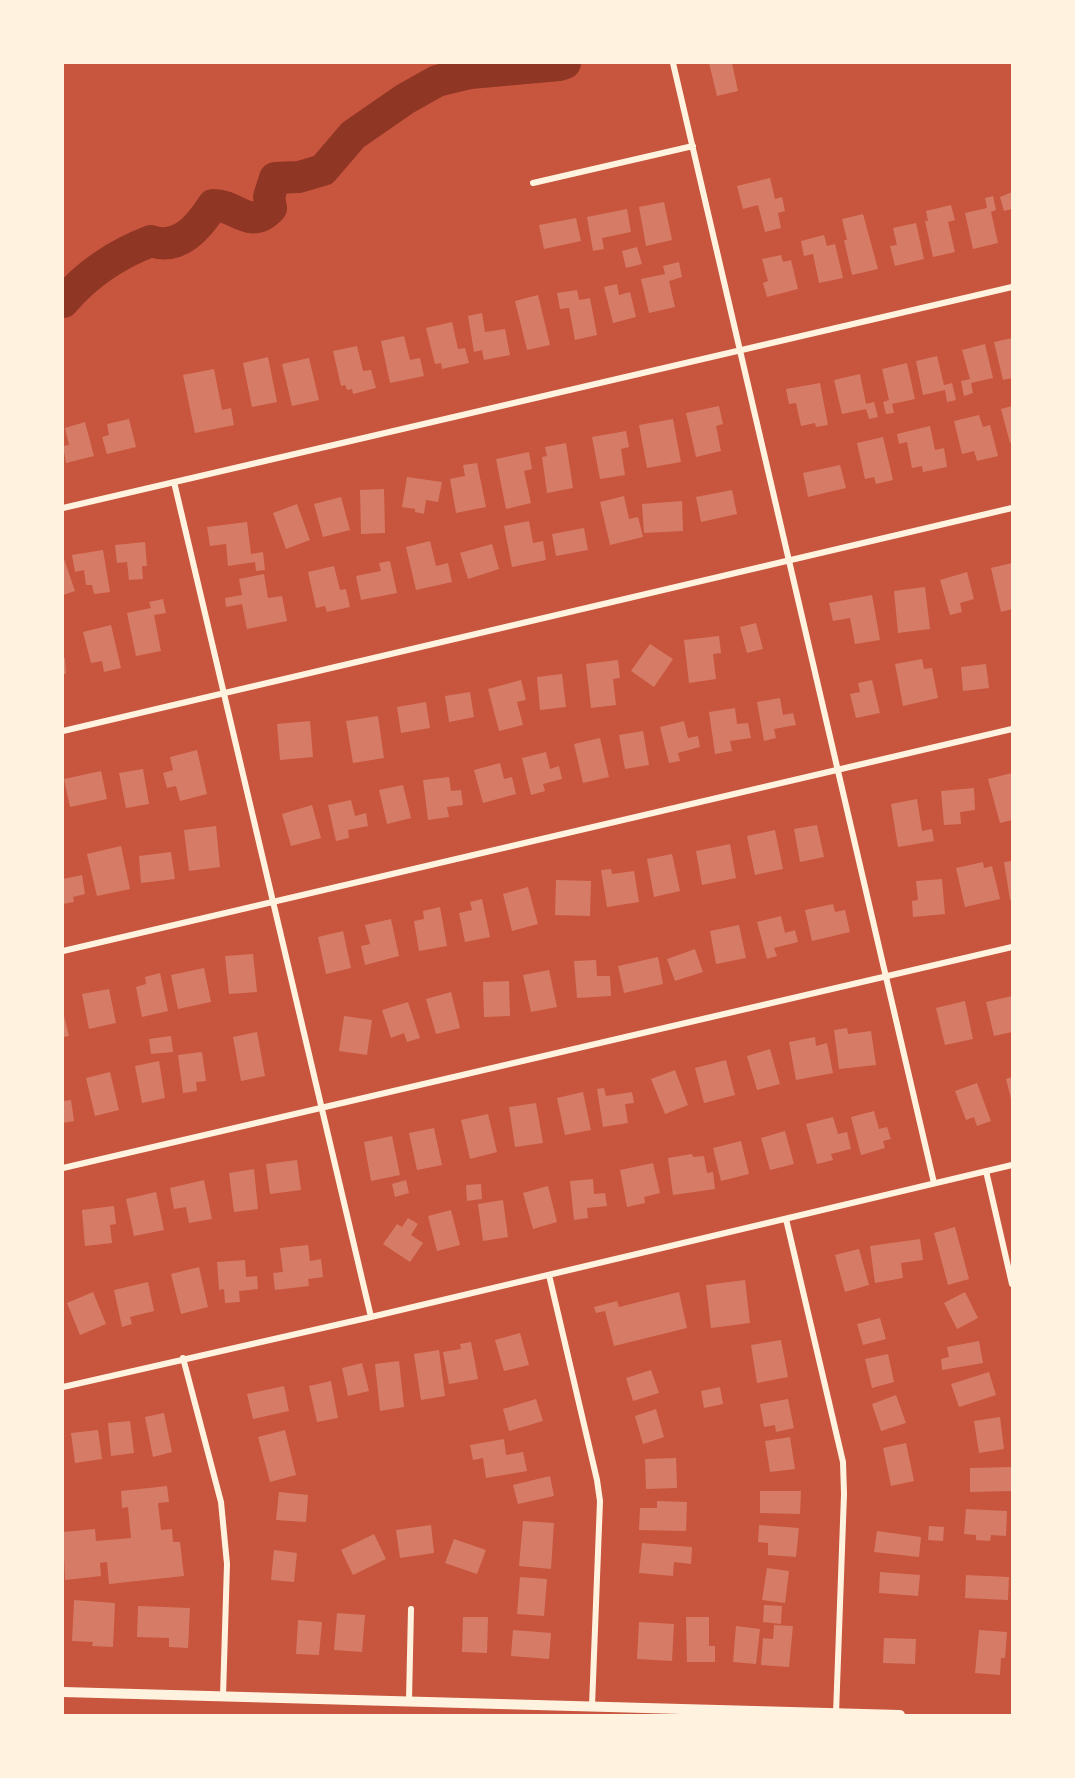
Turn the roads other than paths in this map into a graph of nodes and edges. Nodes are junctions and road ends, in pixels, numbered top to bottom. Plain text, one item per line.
1 (673, 63) edge
2 (693, 146) junction
3 (533, 183) dead end
4 (1012, 287) edge
5 (740, 350) junction
6 (174, 482) junction
7 (63, 508) edge
8 (1012, 508) edge
9 (789, 561) junction
10 (224, 693) junction
11 (1012, 729) edge
12 (63, 731) edge
13 (838, 770) junction
14 (273, 901) junction
15 (1012, 946) edge
16 (63, 951) edge
17 (885, 975) junction
18 (322, 1108) junction
19 (1012, 1166) edge
20 (63, 1168) edge
21 (986, 1171) junction
22 (934, 1183) junction
23 (786, 1219) junction
24 (549, 1275) junction
25 (1012, 1284) edge
26 (371, 1317) junction
27 (183, 1358) junction
28 (63, 1387) edge
29 (411, 1609) dead end
30 (63, 1692) edge
31 (223, 1696) junction
32 (409, 1700) junction
33 (592, 1706) junction
34 (836, 1714) edge
35 (900, 1715) edge

1 - 2 street
2 - 3 street
2 - 5 street
4 - 5 street
5 - 6 street
5 - 9 street
6 - 7 street
6 - 10 street
8 - 9 street
9 - 10 street
9 - 13 street
10 - 12 street
10 - 14 street
11 - 13 street
13 - 14 street
13 - 17 street
14 - 16 street
14 - 18 street
15 - 17 street
17 - 18 street
17 - 22 street
18 - 20 street
18 - 26 street
19 - 21 street
21 - 22 street
21 - 25 street
22 - 23 street
23 - 24 street
23 - 34 street
24 - 26 street
24 - 33 street
26 - 27 street
27 - 28 street
27 - 31 street
29 - 32 street
30 - 31 street
31 - 32 street
32 - 33 street
33 - 34 street
34 - 35 street

